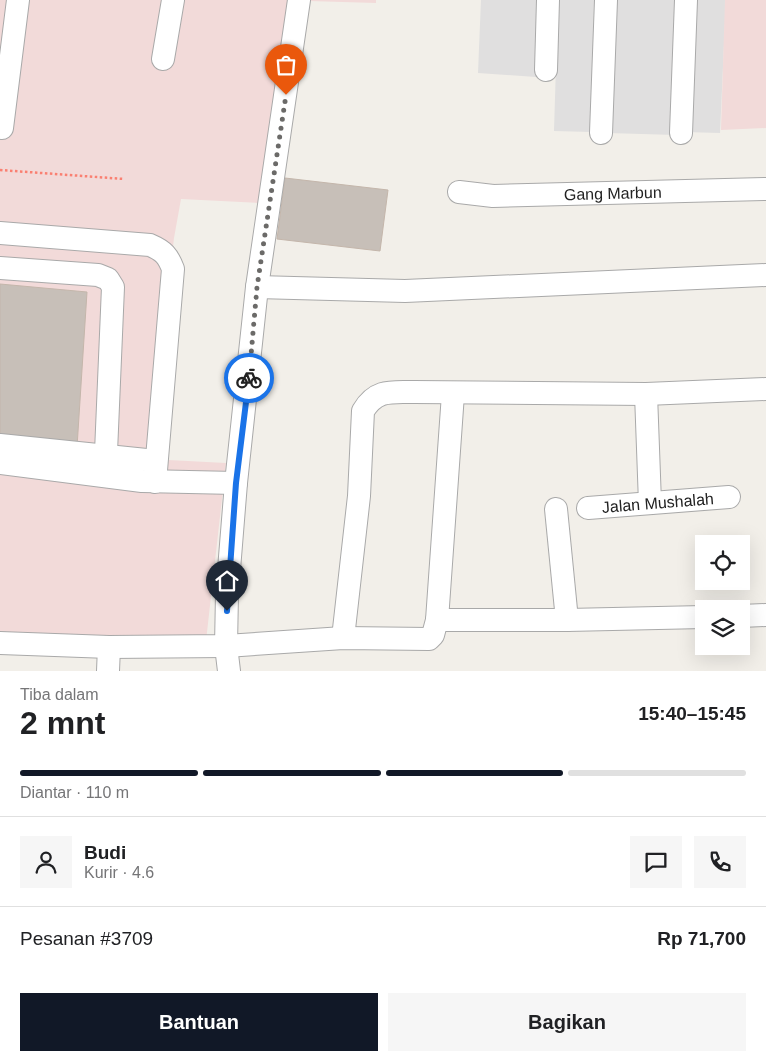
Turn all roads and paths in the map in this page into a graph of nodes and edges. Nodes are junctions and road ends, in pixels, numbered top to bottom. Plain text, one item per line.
1 (18, 0) edge
2 (173, 0) edge
3 (299, 0) edge
4 (548, 0) edge
5 (606, 0) edge
6 (686, 0) edge
7 (163, 59) dead end
8 (546, 70) dead end
9 (2, 128) dead end
10 (601, 133) dead end
11 (681, 133) dead end
12 (0, 170) edge
13 (124, 179) dead end
14 (766, 189) edge
15 (459, 192) dead end
16 (0, 233) edge
17 (0, 268) edge
18 (766, 275) edge
19 (257, 287) junction
20 (766, 389) edge
21 (453, 394) junction
22 (646, 394) junction
23 (0, 444) edge
24 (0, 463) edge
25 (106, 466) junction
26 (156, 471) junction
27 (236, 483) junction
28 (728, 497) dead end
29 (650, 503) junction
30 (588, 508) dead end
31 (556, 509) dead end
32 (766, 615) edge
33 (695, 616) edge
34 (750, 616) edge
35 (437, 620) junction
36 (567, 620) junction
37 (343, 638) junction
38 (0, 643) edge
39 (226, 646) junction
40 (109, 647) junction
41 (108, 671) edge
42 (229, 671) edge

1 - 9 street
2 - 7 street
3 - 19 street
4 - 8 street
5 - 10 street
6 - 11 street
12 - 13 path
14 - 15 street, Gang Marbun
16 - 26 street
17 - 25 street
18 - 19 street
19 - 27 street
20 - 22 street
21 - 22 street
21 - 35 street
21 - 37 street
22 - 29 street
23 - 25 street
24 - 25 street
25 - 26 street
26 - 27 street
27 - 39 street
28 - 29 street, Jalan Mushalah
29 - 30 street, Jalan Mushalah
31 - 36 street
32 - 34 street
33 - 36 street
35 - 36 street
35 - 37 street
37 - 39 street
38 - 40 street
39 - 40 street
39 - 42 street
40 - 41 street

